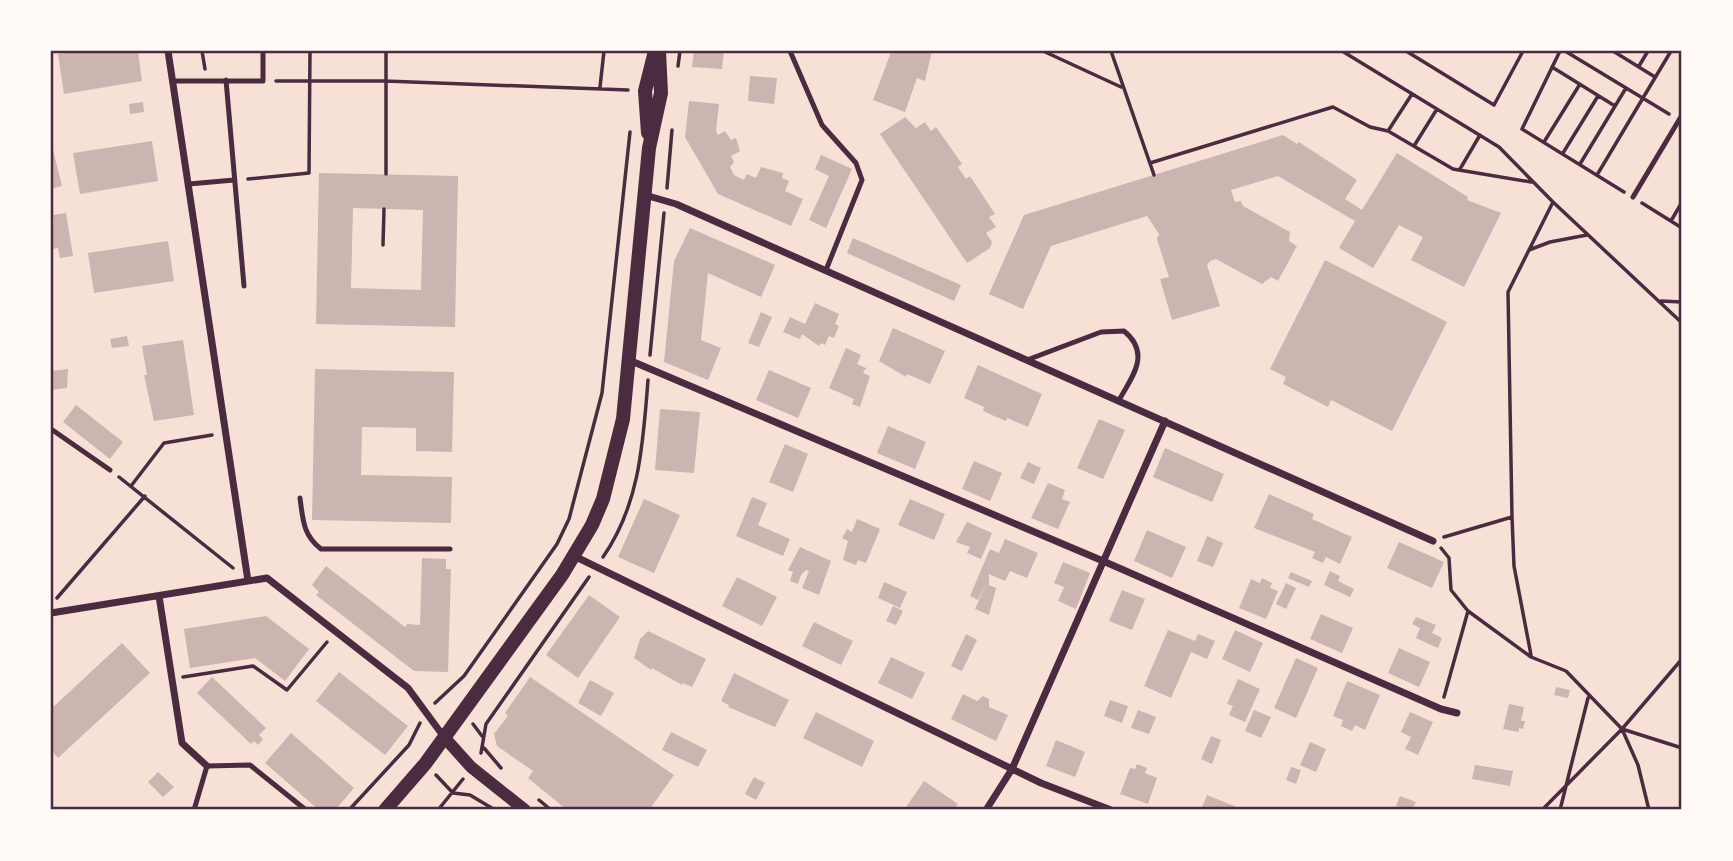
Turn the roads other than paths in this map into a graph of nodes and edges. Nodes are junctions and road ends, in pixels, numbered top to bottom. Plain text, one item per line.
1 (168, 51) edge
2 (264, 51) edge
3 (657, 51) edge
4 (790, 51) edge
5 (173, 80) junction
6 (226, 80) junction
7 (1681, 118) edge
8 (649, 148) junction
9 (234, 180) junction
10 (189, 184) junction
11 (645, 195) junction
12 (1633, 197) road end
13 (826, 270) junction
14 (244, 286) dead end
15 (629, 360) junction
16 (1027, 360) junction
17 (1119, 400) junction
18 (1165, 421) junction
19 (51, 429) edge
20 (110, 470) road end
21 (300, 498) dead end
22 (1433, 541) road end
23 (450, 548) dead end
24 (575, 556) junction
25 (1103, 561) junction
26 (248, 581) junction
27 (159, 596) junction
28 (51, 613) edge
29 (1457, 713) dead end
30 (444, 737) junction
31 (207, 766) junction
32 (1013, 769) junction
33 (194, 810) edge
34 (306, 810) edge
35 (385, 810) edge
36 (525, 810) edge
37 (986, 810) edge
38 (1111, 810) edge

1 - 5 street
2 - 6 lane
3 - 8 main road
3 - 8 main road
4 - 13 lane
5 - 6 lane
5 - 10 street
6 - 9 lane
7 - 12 lane
8 - 11 main road
9 - 10 lane
9 - 14 lane
10 - 26 street
11 - 13 street
11 - 15 main road
13 - 16 street
15 - 24 main road
15 - 25 street
16 - 17 street
16 - 17 lane
17 - 18 street
18 - 22 street
18 - 25 street
19 - 20 lane
21 - 23 lane
24 - 30 main road
24 - 32 street
25 - 29 street
25 - 32 street
26 - 27 street
26 - 30 street
27 - 28 street
27 - 31 street
30 - 35 main road
30 - 36 street
31 - 33 lane
31 - 34 lane
32 - 37 street
32 - 38 street

